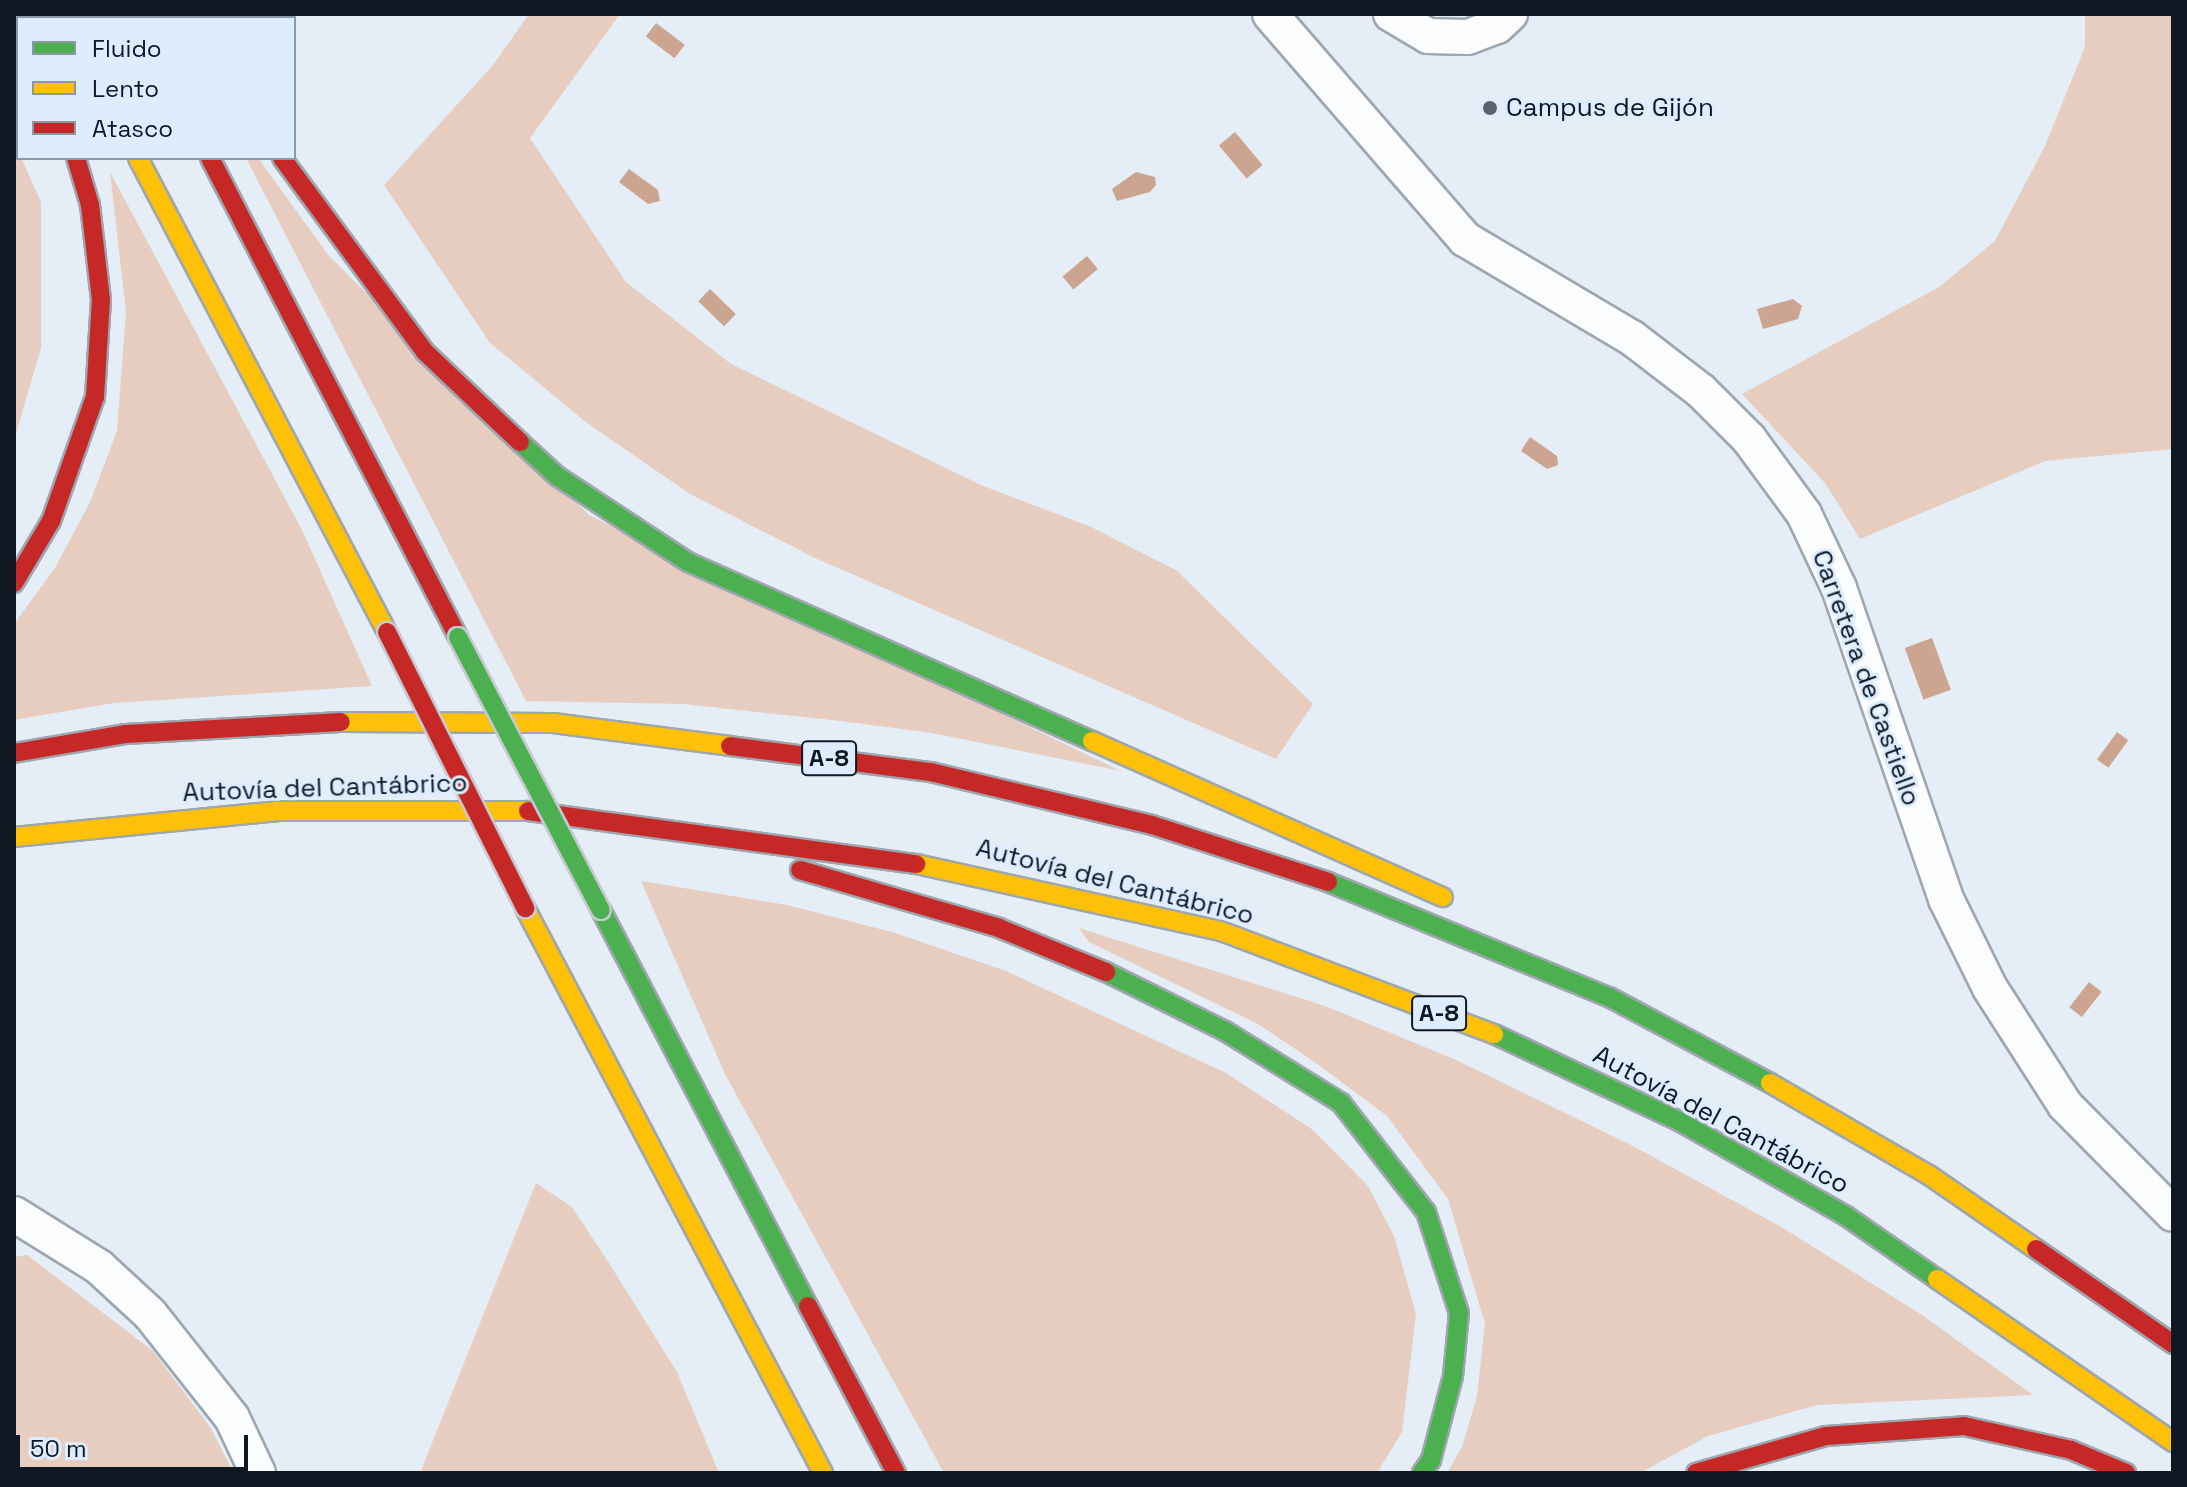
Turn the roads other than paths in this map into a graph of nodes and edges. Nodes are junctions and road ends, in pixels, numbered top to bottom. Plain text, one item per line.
1 (1270, 14) edge
2 (1391, 14) edge
3 (1510, 14) edge
4 (77, 160) edge
5 (139, 160) edge
6 (211, 160) edge
7 (283, 160) edge
8 (14, 583) edge
9 (14, 753) edge
10 (611, 825) junction
11 (14, 837) edge
12 (1466, 907) dead end
13 (1977, 1184) dead end
14 (14, 1214) edge
15 (2173, 1214) edge
16 (2172, 1343) edge
17 (2173, 1442) edge
18 (258, 1473) edge
19 (823, 1473) edge
20 (896, 1473) edge
21 (1422, 1473) edge
22 (1696, 1473) edge
23 (2126, 1473) edge

1 - 15 street, Carretera de Castiello
2 - 3 street
4 - 8 highway
5 - 19 highway, bridge
6 - 20 highway, bridge
7 - 12 highway
9 - 16 highway, Autovía del Cantábrico / A-8
10 - 11 highway, Autovía del Cantábrico / A-8
10 - 17 highway, Autovía del Cantábrico / A-8
10 - 21 highway
13 - 16 highway
14 - 18 street
22 - 23 highway

